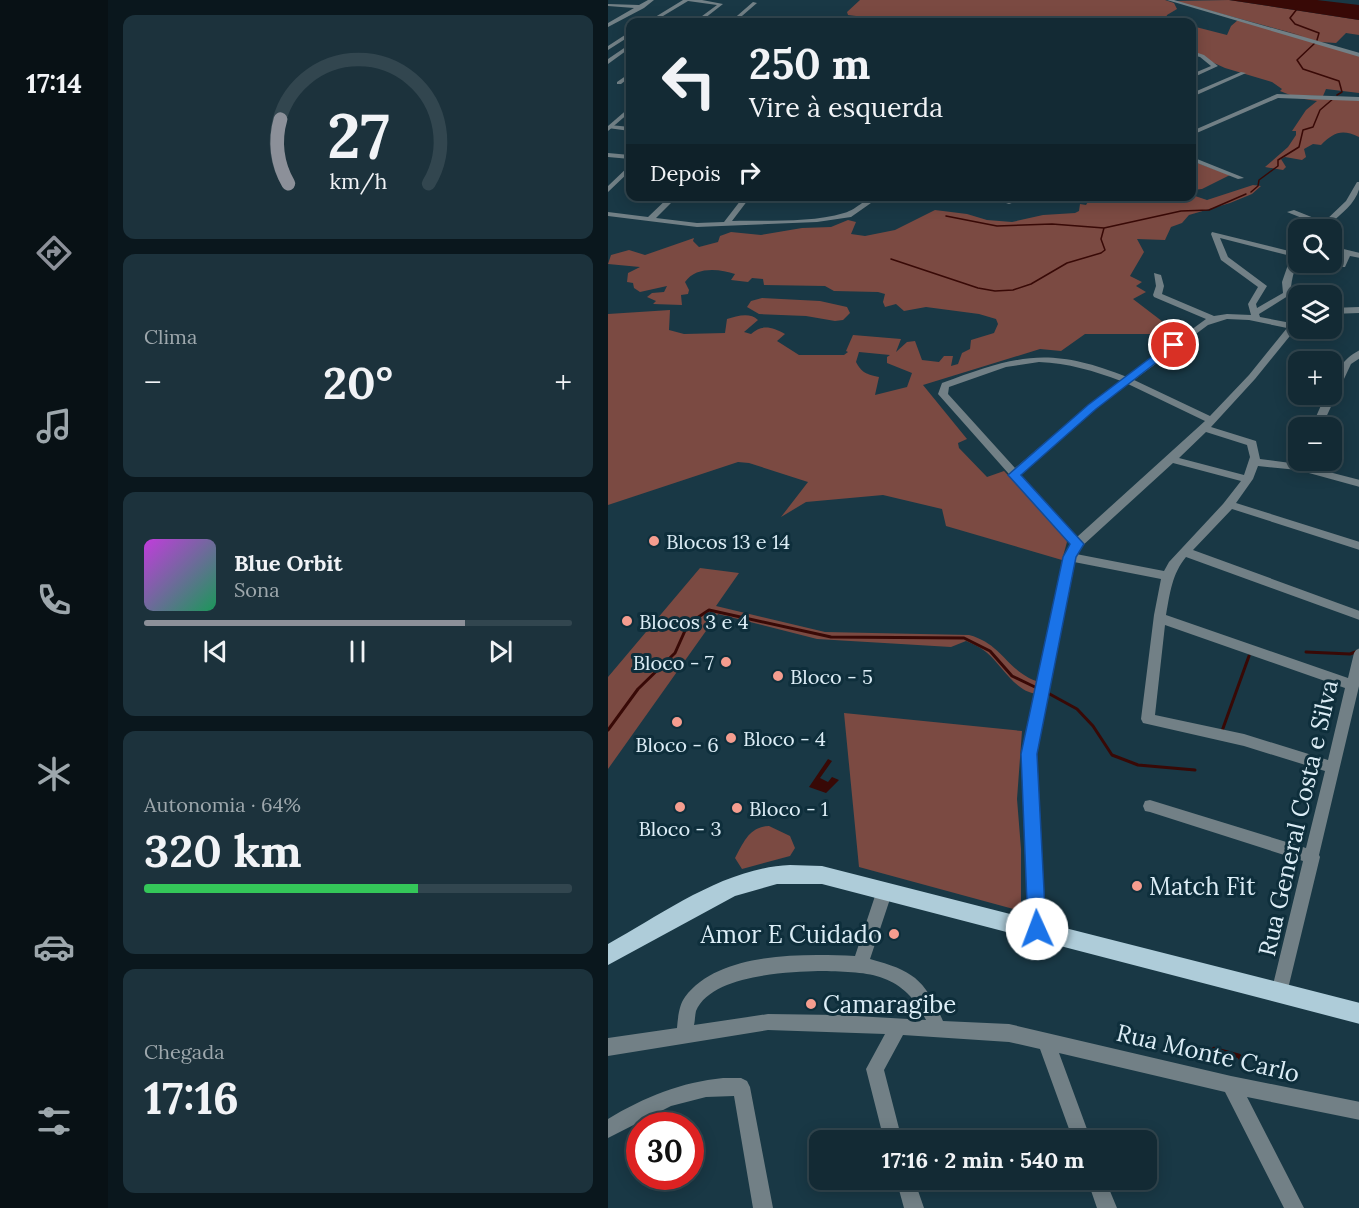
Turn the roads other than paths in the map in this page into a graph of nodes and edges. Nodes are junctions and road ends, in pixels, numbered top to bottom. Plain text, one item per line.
1 (652, 0) edge
2 (688, 0) edge
3 (1169, 0) edge
4 (608, 5) edge
5 (755, 5) dead end
6 (642, 7) junction
7 (657, 18) edge
8 (703, 18) edge
9 (737, 18) edge
10 (608, 25) edge
11 (608, 30) edge
12 (626, 32) edge
13 (626, 36) edge
14 (608, 48) edge
15 (626, 49) edge
16 (1196, 55) edge
17 (1360, 55) edge
18 (608, 62) edge
19 (1196, 74) edge
20 (1243, 74) dead end
21 (626, 78) edge
22 (619, 83) dead end
23 (1196, 84) edge
24 (1208, 88) junction
25 (1196, 93) edge
26 (1360, 99) edge
27 (626, 113) edge
28 (609, 128) edge
29 (626, 129) edge
30 (1196, 131) edge
31 (608, 155) edge
32 (626, 157) edge
33 (1196, 161) edge
34 (626, 171) edge
35 (1240, 178) dead end
36 (1360, 184) edge
37 (608, 190) edge
38 (670, 201) edge
39 (744, 201) edge
40 (870, 201) edge
41 (1349, 202) junction
42 (1358, 205) edge
43 (1291, 212) dead end
44 (608, 214) edge
45 (651, 218) junction
46 (1310, 219) edge
47 (1335, 219) edge
48 (726, 224) junction
49 (1288, 251) edge
50 (1342, 252) edge
51 (1347, 254) junction
52 (1360, 256) edge
53 (1342, 265) dead end
54 (1289, 273) edge
55 (1157, 275) dead end
56 (1287, 294) joint
57 (1359, 310) edge
58 (1342, 311) edge
59 (1255, 315) junction
60 (1213, 319) junction
61 (1288, 324) edge
62 (1288, 333) edge
63 (1360, 353) edge
64 (1342, 373) edge
65 (1125, 381) junction
66 (1208, 424) junction
67 (1173, 460) junction
68 (1256, 462) junction
69 (1288, 463) edge
70 (1321, 471) edge
71 (1014, 475) junction
72 (1248, 479) junction
73 (1360, 484) edge
74 (1229, 504) junction
75 (1077, 544) junction
76 (1360, 546) edge
77 (1185, 552) junction
78 (1069, 557) junction
79 (1166, 576) junction
80 (1360, 616) edge
81 (1161, 619) junction
82 (1359, 655) edge
83 (1352, 685) junction
84 (1334, 768) junction
85 (1150, 806) dead end
86 (1313, 857) junction
87 (885, 890) junction
88 (1037, 929) junction
89 (608, 955) edge
90 (860, 964) junction
91 (1280, 993) junction
92 (1360, 1014) edge
93 (898, 1028) junction
94 (938, 1028) junction
95 (685, 1034) junction
96 (1046, 1041) junction
97 (608, 1047) edge
98 (1231, 1085) junction
99 (1360, 1111) edge
100 (608, 1130) edge
101 (890, 1130) edge
102 (1078, 1130) edge
103 (908, 1190) edge
104 (1100, 1190) edge
105 (763, 1208) edge
106 (914, 1208) edge
107 (1107, 1208) edge
108 (1294, 1208) edge

1 - 6 street
2 - 7 street
2 - 8 street
3 - 17 street
4 - 6 street
5 - 9 street
6 - 10 street
11 - 12 street
13 - 14 street
15 - 18 street
16 - 19 street
20 - 24 street
21 - 22 street
23 - 24 street
24 - 25 street
26 - 30 street
27 - 28 street
28 - 29 street
31 - 32 street
33 - 35 street
34 - 37 street
36 - 41 street
38 - 45 street
39 - 48 street
40 - 48 street
41 - 42 street
41 - 47 street
43 - 46 street
44 - 45 street
45 - 48 street
49 - 59 street
50 - 51 street
51 - 52 street
51 - 53 street
54 - 56 street
55 - 60 street
56 - 59 street
57 - 58 street
59 - 60 street
59 - 61 street
60 - 65 street
62 - 66 street
63 - 64 street
65 - 66 street
65 - 71 street
65 - 71 street
66 - 67 street
66 - 68 street
67 - 72 street
67 - 75 street
68 - 69 street
68 - 72 street
70 - 73 street
71 - 75 street
72 - 74 street
74 - 76 street
74 - 77 street
75 - 78 street
77 - 79 street
77 - 80 street
78 - 79 street
78 - 88 street
79 - 81 street
81 - 83 street
81 - 84 street
82 - 83 street, Rua General Costa e Silva
83 - 84 street, Rua General Costa e Silva
84 - 86 street, Rua General Costa e Silva
85 - 86 street
86 - 91 street, Rua General Costa e Silva
87 - 88 main road
87 - 89 main road
87 - 90 street
88 - 91 main road
90 - 94 street
90 - 95 street
91 - 92 main road
93 - 94 street, Rua Monte Carlo
93 - 95 street, Rua Monte Carlo
93 - 101 street
94 - 96 street, Rua Monte Carlo
95 - 97 street, Rua Monte Carlo
96 - 98 street, Rua Monte Carlo
96 - 102 street
98 - 99 street, Rua Monte Carlo
98 - 108 street
100 - 105 street
103 - 106 street
104 - 107 street

